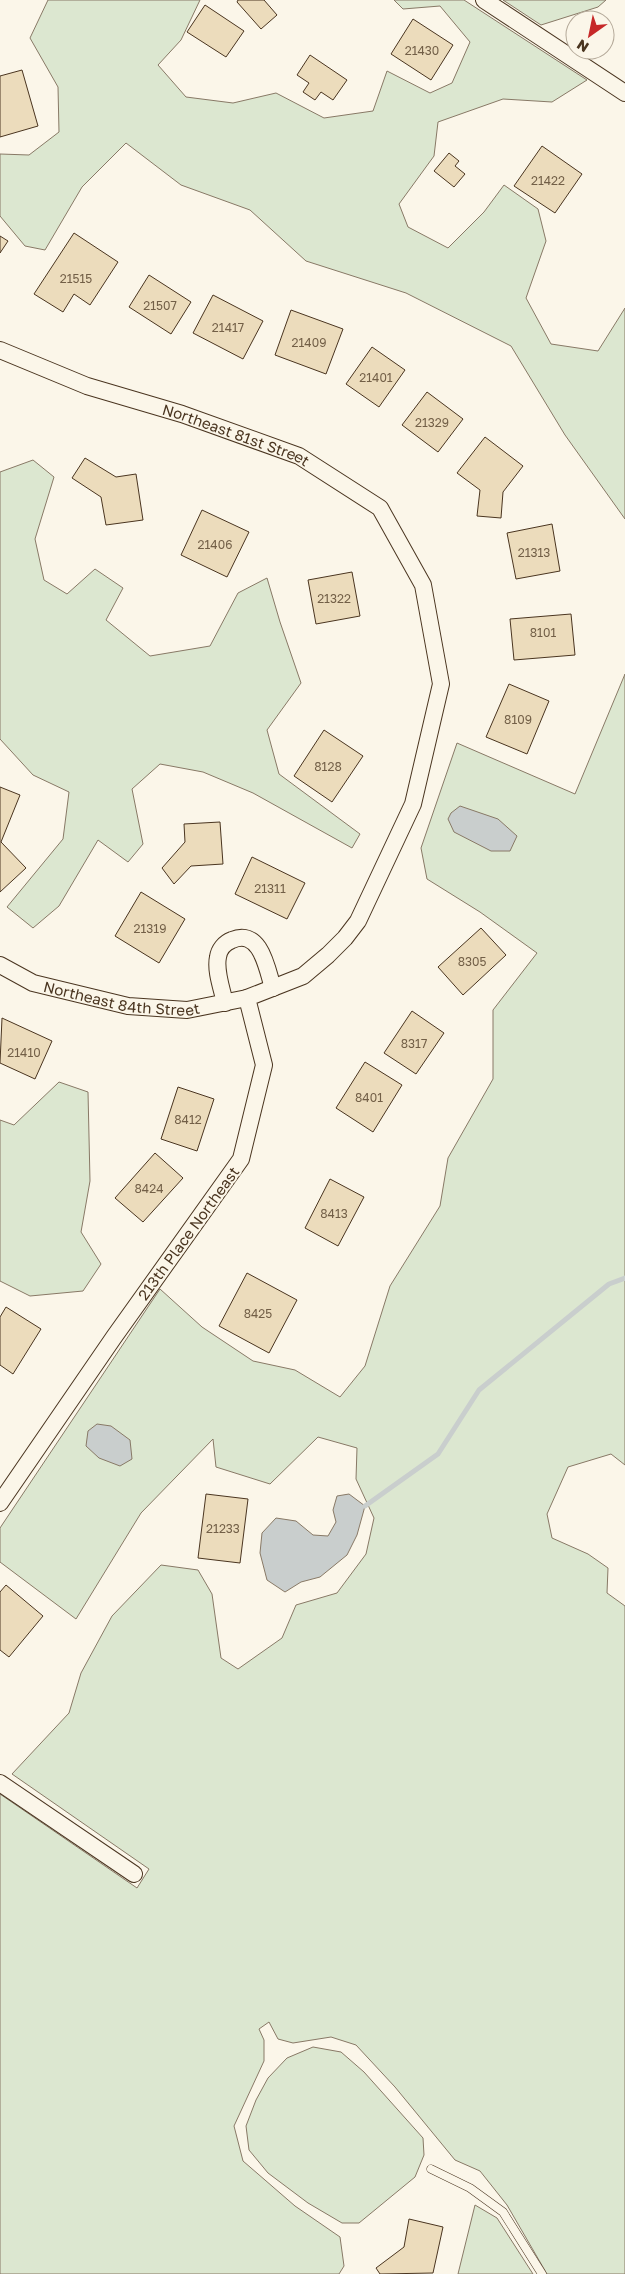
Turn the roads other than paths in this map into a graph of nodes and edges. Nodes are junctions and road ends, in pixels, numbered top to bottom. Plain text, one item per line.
1 (484, 0) edge
2 (625, 93) edge
3 (0, 350) edge
4 (0, 965) edge
5 (273, 988) junction
6 (247, 998) junction
7 (225, 1003) junction
8 (0, 1503) edge
9 (0, 1783) edge
10 (134, 1874) dead end
11 (431, 2169) dead end
12 (542, 2274) edge

1 - 2 street
3 - 5 street, Northeast 81st Street
4 - 7 street, Northeast 84th Street
5 - 6 street
5 - 7 street
6 - 7 street, Northeast 84th Street
6 - 8 street, 213th Place Northeast
9 - 10 street
11 - 12 lane

